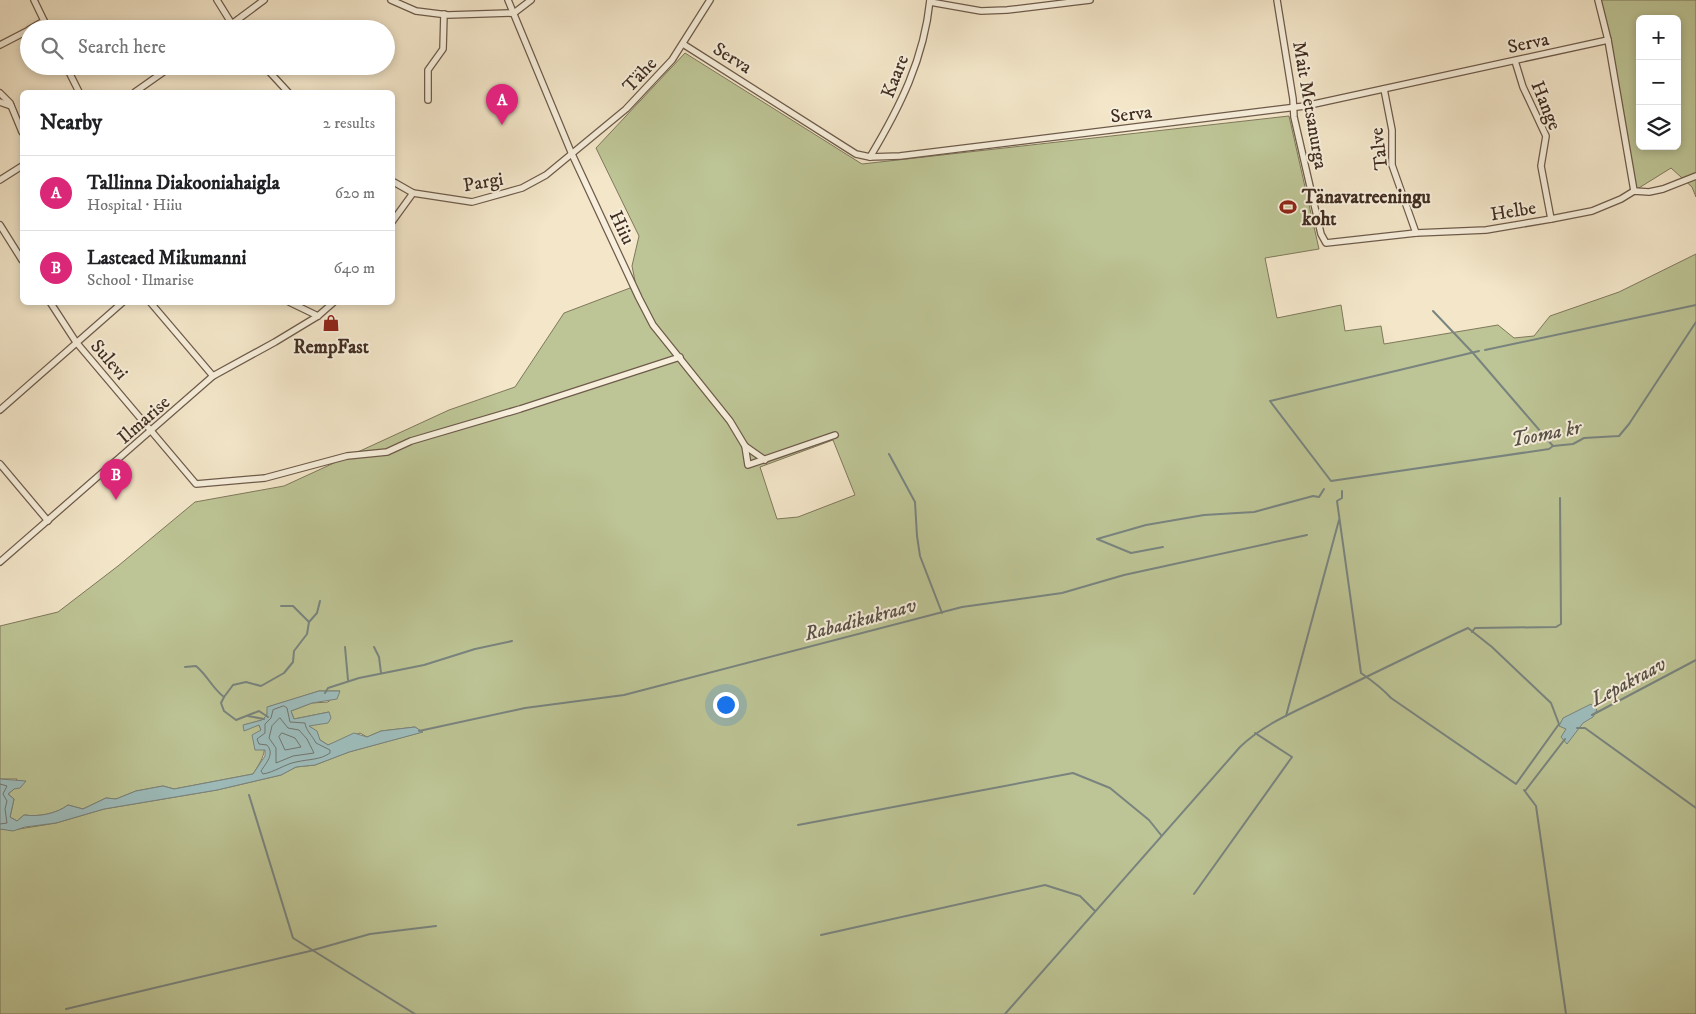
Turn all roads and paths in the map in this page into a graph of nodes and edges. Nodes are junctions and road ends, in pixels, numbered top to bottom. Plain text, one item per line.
1 (34, 0) edge
2 (217, 0) edge
3 (264, 0) edge
4 (391, 0) edge
5 (508, 0) edge
6 (531, 0) edge
7 (710, 0) edge
8 (1090, 0) edge
9 (1277, 0) edge
10 (1598, 0) edge
11 (930, 1) edge
12 (514, 13) junction
13 (444, 14) junction
14 (44, 20) edge
15 (229, 20) edge
16 (240, 20) edge
17 (20, 34) edge
18 (1608, 40) junction
19 (683, 44) junction
20 (0, 45) edge
21 (1516, 60) junction
22 (70, 75) edge
23 (159, 75) edge
24 (272, 75) edge
25 (1384, 89) junction
26 (78, 90) edge
27 (138, 90) edge
28 (286, 90) edge
29 (0, 93) edge
30 (428, 100) dead end
31 (0, 102) edge
32 (11, 106) junction
33 (1294, 108) junction
34 (20, 127) edge
35 (571, 152) junction
36 (870, 157) junction
37 (20, 167) edge
38 (1696, 176) edge
39 (0, 180) edge
40 (395, 182) edge
41 (1634, 191) junction
42 (413, 193) junction
43 (395, 218) edge
44 (1551, 219) junction
45 (0, 225) edge
46 (1416, 233) junction
47 (1326, 243) joint
48 (20, 257) edge
49 (52, 305) edge
50 (119, 305) edge
51 (153, 305) edge
52 (295, 305) edge
53 (331, 305) edge
54 (318, 316) junction
55 (76, 342) junction
56 (680, 357) junction
57 (213, 376) junction
58 (0, 410) edge
59 (152, 431) junction
60 (835, 435) dead end
61 (744, 446) junction
62 (764, 460) junction
63 (0, 464) edge
64 (48, 521) junction
65 (0, 562) edge

1 - 14 street
2 - 15 street
3 - 16 street
4 - 13 street
5 - 12 street, Hiiu
6 - 12 street
7 - 19 street, Tähe
8 - 11 street
9 - 33 street, Mait Metsanurga
10 - 18 street
11 - 36 street, Kaare
12 - 13 street
12 - 35 street, Hiiu
13 - 30 street
17 - 20 street
18 - 21 street, Serva
18 - 41 street
19 - 35 street, Tähe
19 - 36 street, Serva
21 - 25 street, Serva
21 - 44 street, Hange
22 - 26 street
23 - 27 street
24 - 28 street
25 - 33 street, Serva
25 - 46 street, Talve
29 - 32 street
31 - 32 street
32 - 34 street
33 - 36 street, Serva
33 - 47 street, Mait Metsanurga
35 - 42 street, Pargi
35 - 56 street, Hiiu
37 - 39 street
38 - 41 street, Helbe
40 - 42 street, Pargi
41 - 44 street, Helbe
42 - 43 street
44 - 46 street, Helbe
45 - 48 street
46 - 47 street, Helbe
49 - 55 street, Sulevi
50 - 55 street
51 - 57 street
52 - 54 street
53 - 54 street, Ilmarise
54 - 57 street, Ilmarise
55 - 58 street
55 - 59 street, Sulevi
56 - 59 street, Sulevi
56 - 61 street, Hiiu
57 - 59 street, Ilmarise
59 - 64 street, Ilmarise
60 - 62 street, Hiiu
61 - 62 street, Hiiu
61 - 62 street, Hiiu
63 - 64 street
64 - 65 street, Ilmarise

